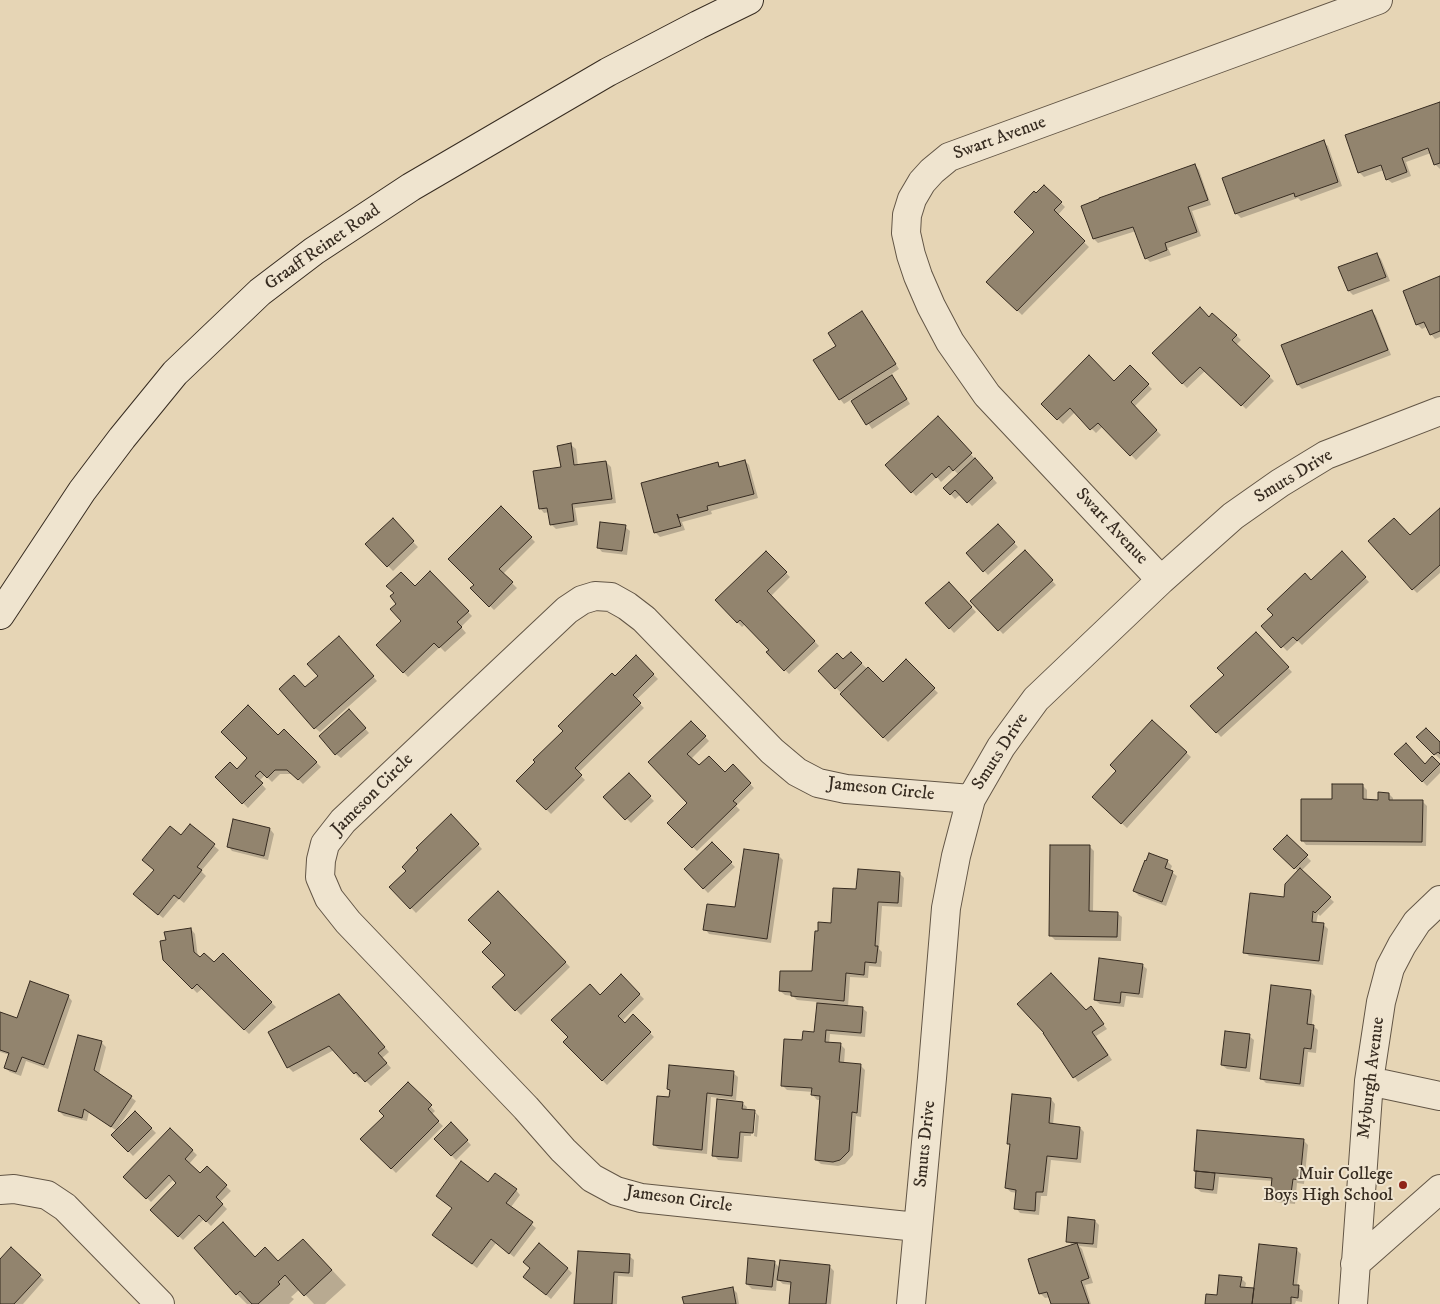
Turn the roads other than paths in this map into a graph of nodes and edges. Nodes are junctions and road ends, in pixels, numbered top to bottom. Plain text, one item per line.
1 (749, 0) edge
2 (1378, 0) edge
3 (1440, 411) edge
4 (1161, 580) junction
5 (0, 614) edge
6 (971, 799) junction
7 (1440, 900) edge
8 (1369, 1081) junction
9 (1440, 1096) edge
10 (1440, 1189) edge
11 (0, 1190) edge
12 (917, 1227) junction
13 (1355, 1264) junction
14 (160, 1304) edge
15 (910, 1304) edge
16 (1353, 1304) edge

1 - 5 street, Graaff Reinet Road
2 - 4 street, Swart Avenue
3 - 4 street, Smuts Drive
4 - 6 street, Smuts Drive
6 - 12 street, Smuts Drive
6 - 12 street, Jameson Circle
7 - 8 street, Myburgh Avenue
8 - 9 street
8 - 13 street, Myburgh Avenue
10 - 13 street
11 - 14 street
12 - 15 street, Smuts Drive
13 - 16 street, Myburgh Avenue

